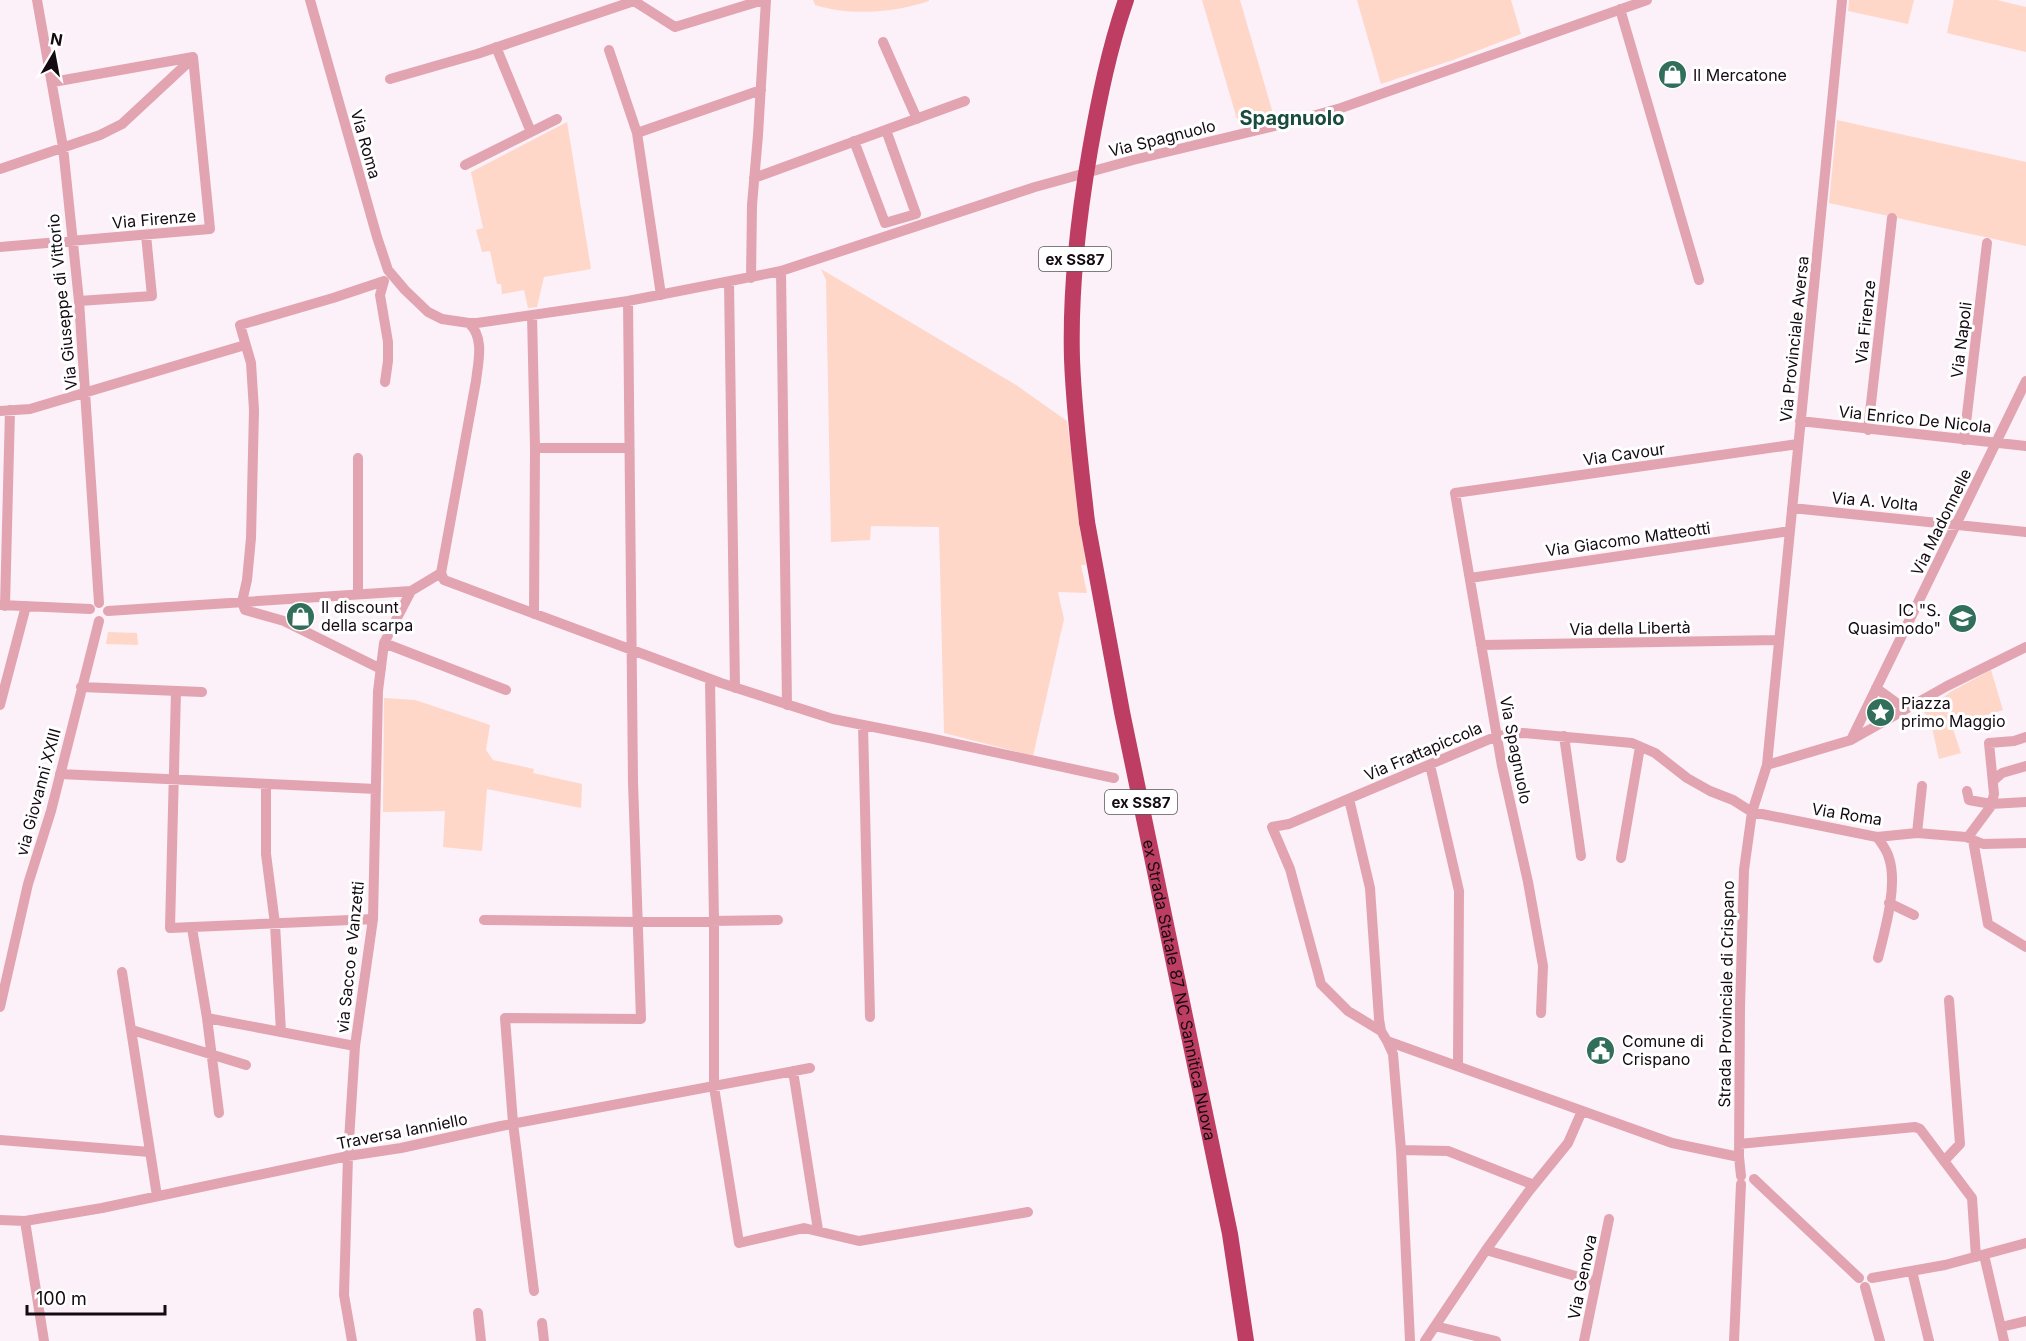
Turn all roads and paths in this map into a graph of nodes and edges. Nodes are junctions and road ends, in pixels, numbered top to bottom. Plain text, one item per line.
1 (37, 0) edge
2 (310, 0) edge
3 (764, 0) edge
4 (1126, 0) edge
5 (1647, 0) edge
6 (1842, 0) edge
7 (1620, 9) junction
8 (883, 42) dead end
9 (496, 47) junction
10 (609, 50) dead end
11 (193, 57) junction
12 (390, 79) dead end
13 (53, 82) junction
14 (761, 90) junction
15 (965, 101) dead end
16 (917, 118) junction
17 (557, 119) dead end
18 (886, 130) junction
19 (531, 132) junction
20 (637, 133) junction
21 (854, 141) junction
22 (63, 147) junction
23 (465, 165) dead end
24 (0, 169) edge
25 (754, 178) junction
26 (1892, 219) dead end
27 (146, 235) junction
28 (71, 241) junction
29 (1987, 243) dead end
30 (0, 247) edge
31 (781, 271) junction
32 (389, 278) junction
33 (751, 278) junction
34 (1699, 280) dead end
35 (729, 282) junction
36 (661, 295) junction
37 (79, 301) junction
38 (628, 301) junction
39 (531, 315) junction
40 (469, 323) junction
41 (245, 345) junction
42 (2026, 381) edge
43 (385, 382) dead end
44 (87, 393) junction
45 (2023, 394) edge
46 (5, 411) edge
47 (1800, 421) junction
48 (1868, 430) junction
49 (1964, 440) junction
50 (1996, 443) junction
51 (1798, 444) junction
52 (2026, 446) edge
53 (535, 448) junction
54 (629, 448) junction
55 (358, 458) dead end
56 (1455, 493) joint
57 (1792, 508) junction
58 (1957, 524) junction
59 (1790, 531) junction
60 (2026, 532) edge
61 (441, 573) junction
62 (1470, 578) junction
63 (411, 591) junction
64 (358, 594) junction
65 (276, 600) junction
66 (242, 602) junction
67 (2, 605) edge
68 (26, 606) junction
69 (95, 606) junction
70 (108, 611) junction
71 (534, 614) junction
72 (276, 619) junction
73 (99, 621) junction
74 (1779, 640) junction
75 (384, 643) junction
76 (1481, 645) junction
77 (2026, 647) edge
78 (632, 651) junction
79 (381, 669) junction
80 (710, 680) junction
81 (81, 687) junction
82 (735, 688) junction
83 (1876, 688) junction
84 (507, 690) dead end
85 (176, 691) junction
86 (202, 692) dead end
87 (0, 705) edge
88 (787, 705) junction
89 (1905, 709) junction
90 (863, 725) junction
91 (1497, 736) junction
92 (1563, 736) junction
93 (2026, 736) edge
94 (1851, 740) junction
95 (1640, 747) junction
96 (1430, 765) junction
97 (1767, 765) junction
98 (2026, 766) edge
99 (60, 774) junction
100 (1114, 778) dead end
101 (175, 780) junction
102 (1994, 780) junction
103 (266, 784) junction
104 (1922, 786) dead end
105 (376, 789) junction
106 (1967, 791) dead end
107 (1349, 799) junction
108 (2026, 802) edge
109 (1991, 804) junction
110 (1752, 813) junction
111 (1917, 833) junction
112 (1877, 837) junction
113 (1970, 839) junction
114 (2026, 843) edge
115 (1581, 856) dead end
116 (1621, 858) dead end
117 (1889, 903) junction
118 (1914, 915) dead end
119 (373, 919) junction
120 (484, 920) dead end
121 (778, 920) dead end
122 (714, 921) junction
123 (637, 922) junction
124 (275, 924) junction
125 (192, 928) junction
126 (2026, 947) edge
127 (1878, 958) dead end
128 (122, 972) dead end
129 (1949, 1000) dead end
130 (0, 1007) edge
131 (1541, 1013) dead end
132 (870, 1017) dead end
133 (207, 1018) junction
134 (132, 1030) junction
135 (280, 1032) junction
136 (1384, 1036) junction
137 (355, 1046) junction
138 (212, 1054) junction
139 (246, 1065) dead end
140 (1458, 1066) junction
141 (810, 1068) dead end
142 (793, 1071) junction
143 (714, 1087) junction
144 (1582, 1111) junction
145 (219, 1113) dead end
146 (513, 1124) junction
147 (0, 1140) edge
148 (1739, 1144) junction
149 (1401, 1150) junction
150 (150, 1152) junction
151 (348, 1156) junction
152 (1739, 1157) junction
153 (1944, 1161) junction
154 (1741, 1180) junction
155 (1534, 1185) junction
156 (157, 1196) junction
157 (1028, 1212) dead end
158 (1609, 1219) dead end
159 (0, 1220) edge
160 (25, 1221) junction
161 (818, 1230) junction
162 (2026, 1243) edge
163 (1486, 1250) junction
164 (1980, 1256) junction
165 (1912, 1271) junction
166 (1866, 1281) junction
167 (1596, 1282) junction
168 (534, 1291) dead end
169 (478, 1313) dead end
170 (2026, 1321) edge
171 (542, 1323) dead end
172 (1435, 1326) junction
173 (2001, 1327) junction
174 (351, 1337) edge
175 (44, 1341) edge
176 (481, 1341) edge
177 (544, 1341) edge
178 (1246, 1341) edge
179 (1410, 1341) edge
180 (1425, 1341) edge
181 (1496, 1341) edge
182 (1584, 1341) edge
183 (1734, 1341) edge
184 (1880, 1341) edge
185 (1929, 1341) edge
186 (2004, 1341) edge

1 - 13 street, Via Giuseppe di Vittorio
2 - 32 street, Via Roma
3 - 9 street
3 - 14 street
4 - 178 highway, ex Strada Statale 87 NC Sannitica Nuova / ex SS87, bridge
5 - 7 street, Via Spagnuolo
6 - 47 street, Via Provinciale Aversa
7 - 31 street, Via Spagnuolo
7 - 34 street
8 - 16 street
9 - 12 street
9 - 19 street
10 - 20 street
11 - 13 street
11 - 22 street
11 - 27 street, Via Firenze
13 - 22 street, Via Giuseppe di Vittorio
14 - 20 street
14 - 25 street
15 - 16 street
16 - 18 street
17 - 19 street
18 - 21 street
18 - 21 street
19 - 23 street
20 - 36 street
21 - 25 street
22 - 24 street
22 - 28 street, Via Giuseppe di Vittorio
25 - 33 street
26 - 48 street, Via Firenze
27 - 28 street, Via Firenze
27 - 37 street
28 - 30 street, Via Firenze
28 - 37 street, Via Giuseppe di Vittorio
29 - 49 street, Via Napoli
31 - 33 street, Via Spagnuolo
31 - 88 street
32 - 40 street, Via Roma
32 - 41 street
32 - 43 street
33 - 35 street, Via Spagnuolo
35 - 36 street, Via Spagnuolo
35 - 82 street
36 - 38 street, Via Spagnuolo
37 - 44 street, Via Giuseppe di Vittorio
38 - 39 street, Via Spagnuolo
38 - 54 street
39 - 40 street, Via Roma
39 - 53 street
40 - 61 street
41 - 44 street
41 - 66 street
42 - 45 street, Via Madonnelle
44 - 46 street
44 - 69 street, Via Giuseppe di Vittorio
45 - 50 street, Via Madonnelle
46 - 67 street
47 - 48 street, Via Enrico De Nicola
47 - 51 street, Via Provinciale Aversa
48 - 49 street, Via Enrico De Nicola
49 - 50 street, Via Enrico De Nicola
50 - 52 street, Via Enrico De Nicola
50 - 58 street, Via Madonnelle
51 - 56 street, Via Cavour
51 - 57 street, Via Provinciale Aversa
53 - 54 street
53 - 71 street
54 - 78 street
55 - 64 street
56 - 62 street, Via Spagnuolo
57 - 58 street, Via A. Volta
57 - 59 street, Via Provinciale Aversa
58 - 60 street, Via A. Volta
58 - 83 street, Via Madonnelle
59 - 62 street, Via Giacomo Matteotti
59 - 74 street, Via Provinciale Aversa
61 - 63 street
61 - 71 street
62 - 76 street, Via Spagnuolo
63 - 64 street
63 - 75 street, via Sacco e Vanzetti
64 - 65 street
65 - 66 street
65 - 72 street
66 - 70 street
66 - 72 street
67 - 68 street
68 - 69 street
68 - 87 street
69 - 70 street
69 - 73 street
70 - 73 street
71 - 78 street
72 - 79 street
73 - 81 street, via Giovanni XXIII
74 - 76 street, Via della Libertà
74 - 97 street, Via Provinciale Aversa
75 - 79 street, via Sacco e Vanzetti
75 - 84 street
76 - 91 street, Via Spagnuolo
77 - 89 street
78 - 80 street
78 - 123 street
79 - 105 street, via Sacco e Vanzetti
80 - 82 street
80 - 122 street
81 - 85 street
81 - 99 street, via Giovanni XXIII
82 - 88 street
83 - 89 street
83 - 94 street, Via Madonnelle
85 - 86 street
85 - 101 street
88 - 90 street
89 - 94 street
90 - 100 street
90 - 132 street
91 - 92 street, Via Frattapiccola
91 - 96 street, Via Frattapiccola
91 - 131 street, Via Spagnuolo
92 - 95 street, Via Frattapiccola
92 - 115 street
93 - 102 street
94 - 97 street
95 - 110 street, Via Frattapiccola
95 - 116 street
96 - 107 street, Via Frattapiccola
96 - 140 street
97 - 110 street, Strada Provinciale di Crispano
98 - 102 street
99 - 101 street
99 - 130 street, via Giovanni XXIII
101 - 103 street
101 - 125 street
102 - 109 street
103 - 105 street
103 - 124 street
104 - 111 street
105 - 119 street, via Sacco e Vanzetti
106 - 109 street
107 - 136 street
107 - 136 street, Via Frattapiccola
108 - 109 street
109 - 113 street
110 - 112 street, Via Roma
110 - 148 street, Strada Provinciale di Crispano
111 - 112 street, Via Roma
111 - 113 street, Via Roma
112 - 117 street
113 - 114 street, Via Roma
113 - 126 street
117 - 118 street
117 - 127 street
119 - 124 street
119 - 137 street, via Sacco e Vanzetti
120 - 123 street
121 - 122 street
122 - 123 street
122 - 143 street
123 - 146 street
124 - 125 street
124 - 135 street
125 - 133 street
128 - 134 street
129 - 153 street
133 - 135 street
133 - 138 street
134 - 138 street
134 - 150 street
135 - 137 street
136 - 140 street
136 - 149 street
137 - 151 street, via Sacco e Vanzetti
138 - 139 street
138 - 145 street
140 - 144 street
141 - 142 street, Traversa Ianniello
142 - 143 street, Traversa Ianniello
142 - 161 street
143 - 146 street, Traversa Ianniello
143 - 161 street
144 - 152 street
144 - 155 street
146 - 151 street, Traversa Ianniello
146 - 168 street
147 - 150 street
148 - 152 street, Strada Provinciale di Crispano
148 - 153 street
149 - 155 street
149 - 179 street
150 - 156 street
151 - 156 street, Traversa Ianniello
151 - 174 street, via Sacco e Vanzetti
152 - 154 street, Strada Provinciale di Crispano
153 - 164 street
154 - 166 street
154 - 183 street, Strada Provinciale di Crispano
155 - 163 street
156 - 160 street, Traversa Ianniello
157 - 161 street
158 - 167 street, Via Genova
159 - 160 street, Traversa Ianniello
160 - 175 street
162 - 164 street
163 - 167 street
163 - 172 street
164 - 165 street
164 - 173 street
165 - 166 street
165 - 185 street
166 - 184 street
167 - 182 street, Via Genova
169 - 176 street
170 - 173 street
171 - 177 street
172 - 180 street
172 - 181 street
173 - 186 street

